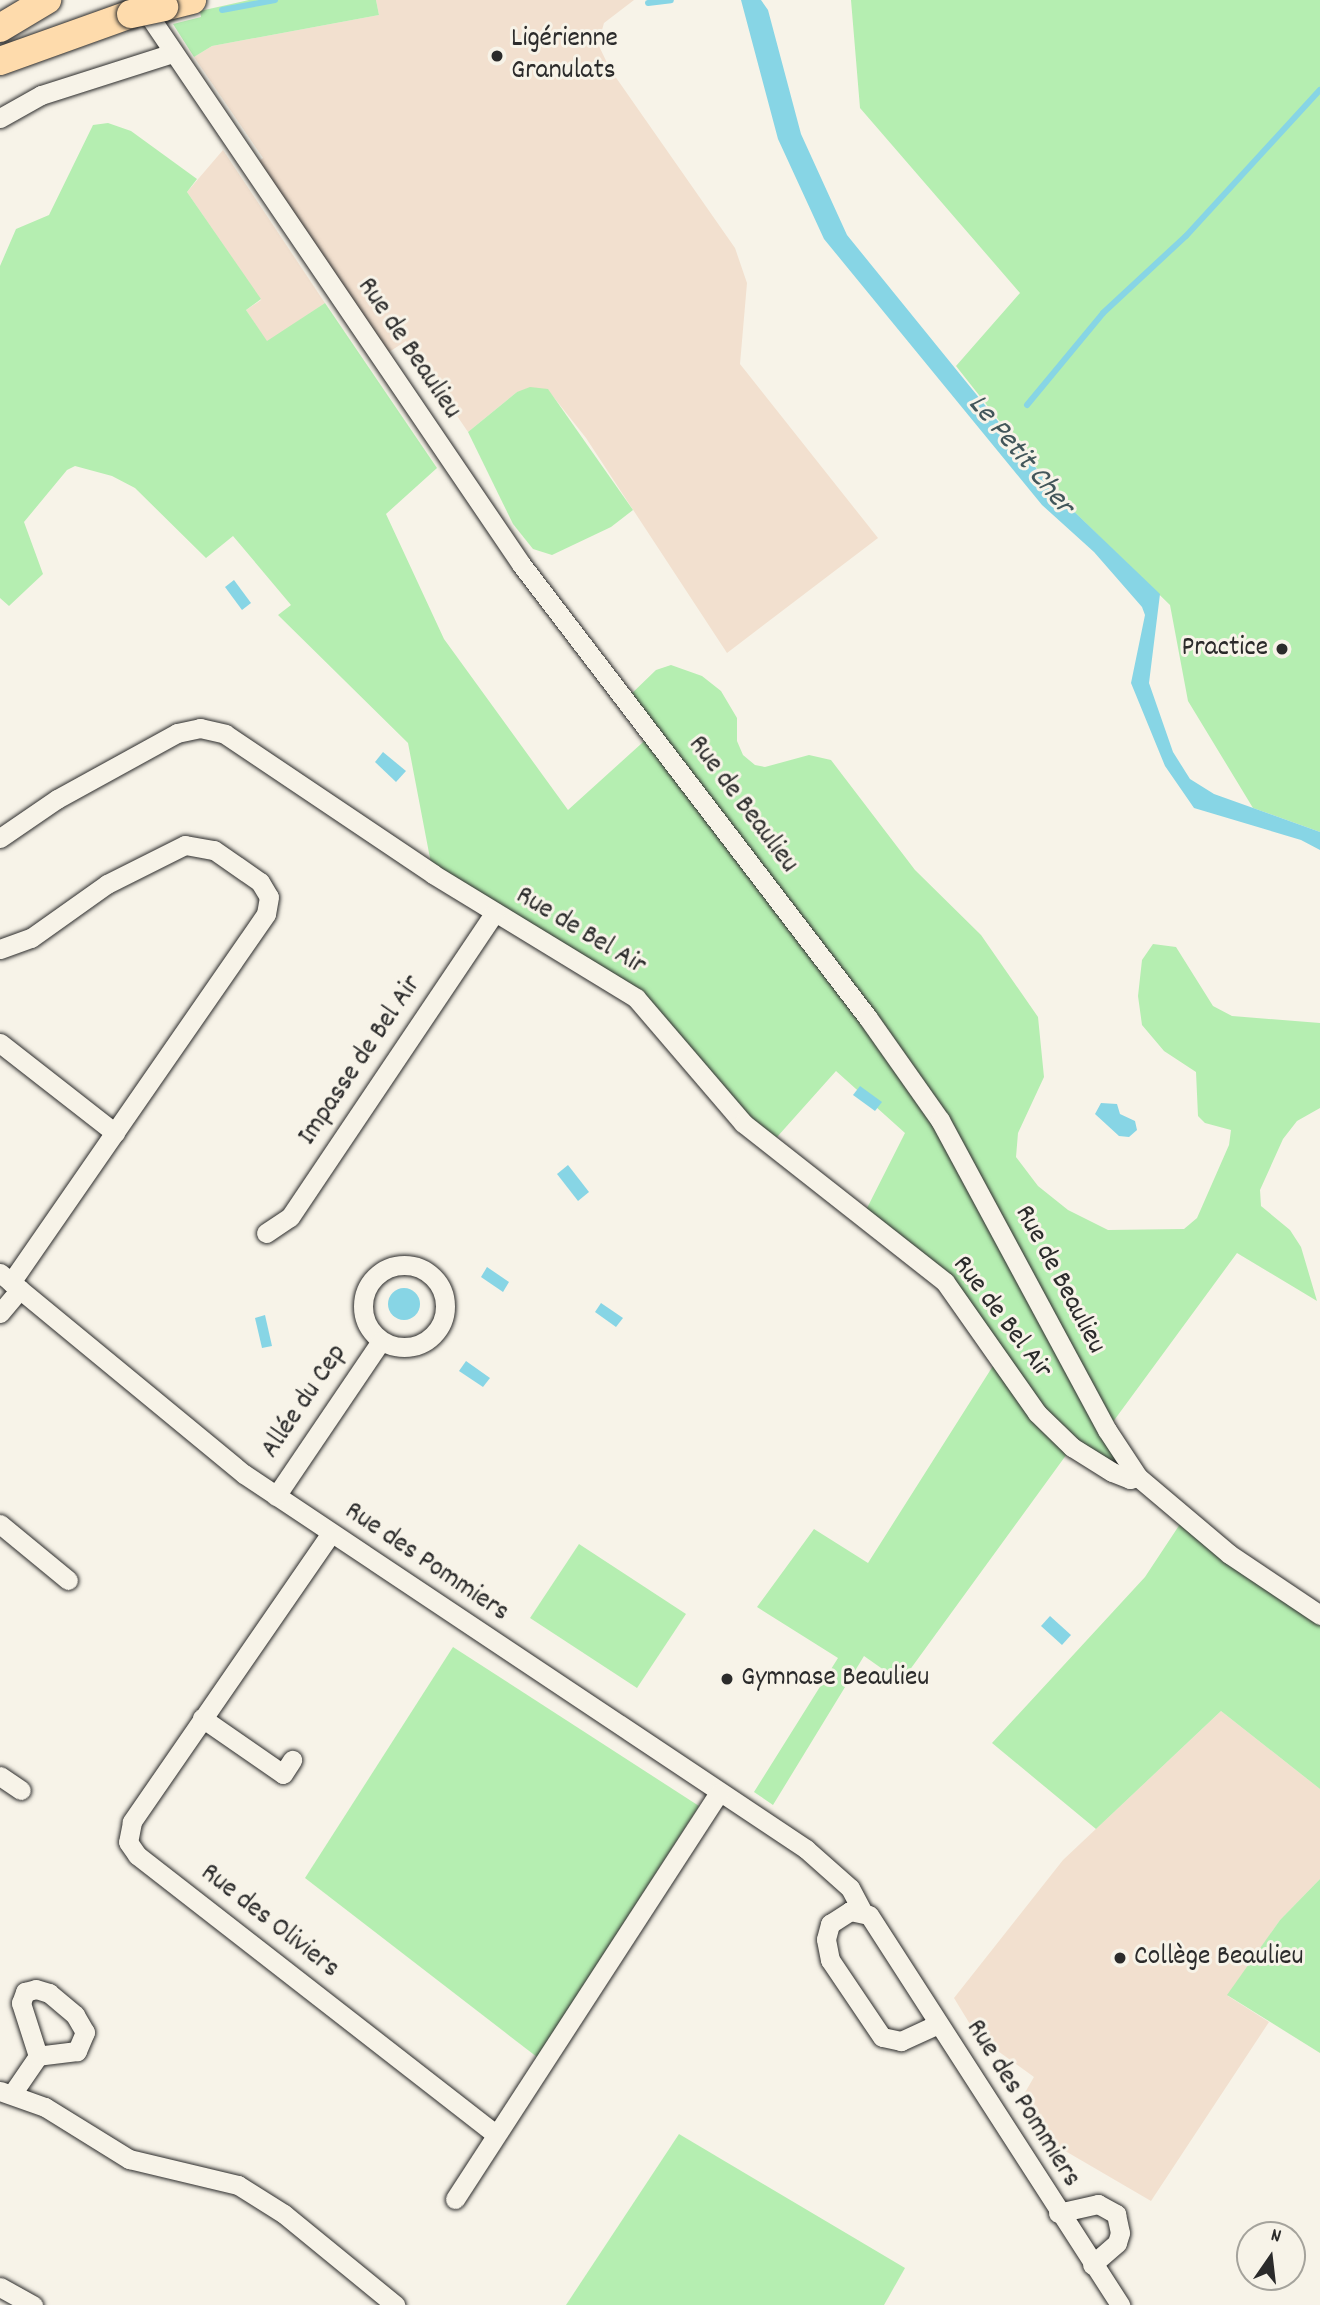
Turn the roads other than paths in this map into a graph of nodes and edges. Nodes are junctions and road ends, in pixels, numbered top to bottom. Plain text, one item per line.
1 (47, 0) edge
2 (192, 0) edge
3 (144, 7) edge
4 (0, 28) edge
5 (173, 53) junction
6 (0, 61) edge
7 (0, 118) edge
8 (0, 838) edge
9 (495, 912) junction
10 (0, 949) edge
11 (0, 1043) edge
12 (115, 1133) junction
13 (266, 1233) dead end
14 (10, 1281) edge
15 (0, 1313) edge
16 (381, 1340) junction
17 (1138, 1477) junction
18 (276, 1496) junction
19 (0, 1524) edge
20 (331, 1533) junction
21 (68, 1580) dead end
22 (1320, 1615) edge
23 (202, 1718) junction
24 (292, 1760) dead end
25 (0, 1776) edge
26 (21, 1790) dead end
27 (719, 1793) junction
28 (839, 1876) junction
29 (862, 1911) junction
30 (839, 1915) junction
31 (939, 2024) junction
32 (38, 2056) dead end
33 (6, 2093) edge
34 (495, 2134) junction
35 (455, 2199) dead end
36 (1059, 2213) junction
37 (1092, 2265) junction
38 (0, 2287) edge
39 (1117, 2303) edge
40 (33, 2305) edge
41 (395, 2305) edge

1 - 4 highway
2 - 3 highway
3 - 5 street, Rue de Beaulieu
3 - 6 highway
5 - 7 street
5 - 17 street, Rue de Beaulieu
8 - 9 street, Rue de Bel Air
9 - 13 street, Impasse de Bel Air
9 - 17 street, Rue de Bel Air
10 - 12 street
11 - 12 street
12 - 14 street
14 - 15 street
14 - 18 street, Rue des Pommiers
16 - 16 street, Allée du Cep
16 - 18 street, Allée du Cep
17 - 22 street, Rue de Beaulieu
18 - 20 street, Rue des Pommiers
19 - 21 street
20 - 23 street, Rue des Oliviers
20 - 27 street, Rue des Pommiers
23 - 24 street
23 - 34 street, Rue des Oliviers
25 - 26 street
27 - 28 street, Rue des Pommiers
27 - 34 street
28 - 29 street, Rue des Pommiers
28 - 30 street, Rue des Pommiers
29 - 30 street
29 - 31 street, Rue des Pommiers
30 - 31 street, Rue des Pommiers
31 - 36 street, Rue des Pommiers
32 - 33 street
33 - 41 street
34 - 35 street
36 - 37 street, Rue des Pommiers
36 - 37 street, Rue des Pommiers
37 - 39 street, Rue des Pommiers
38 - 40 street

